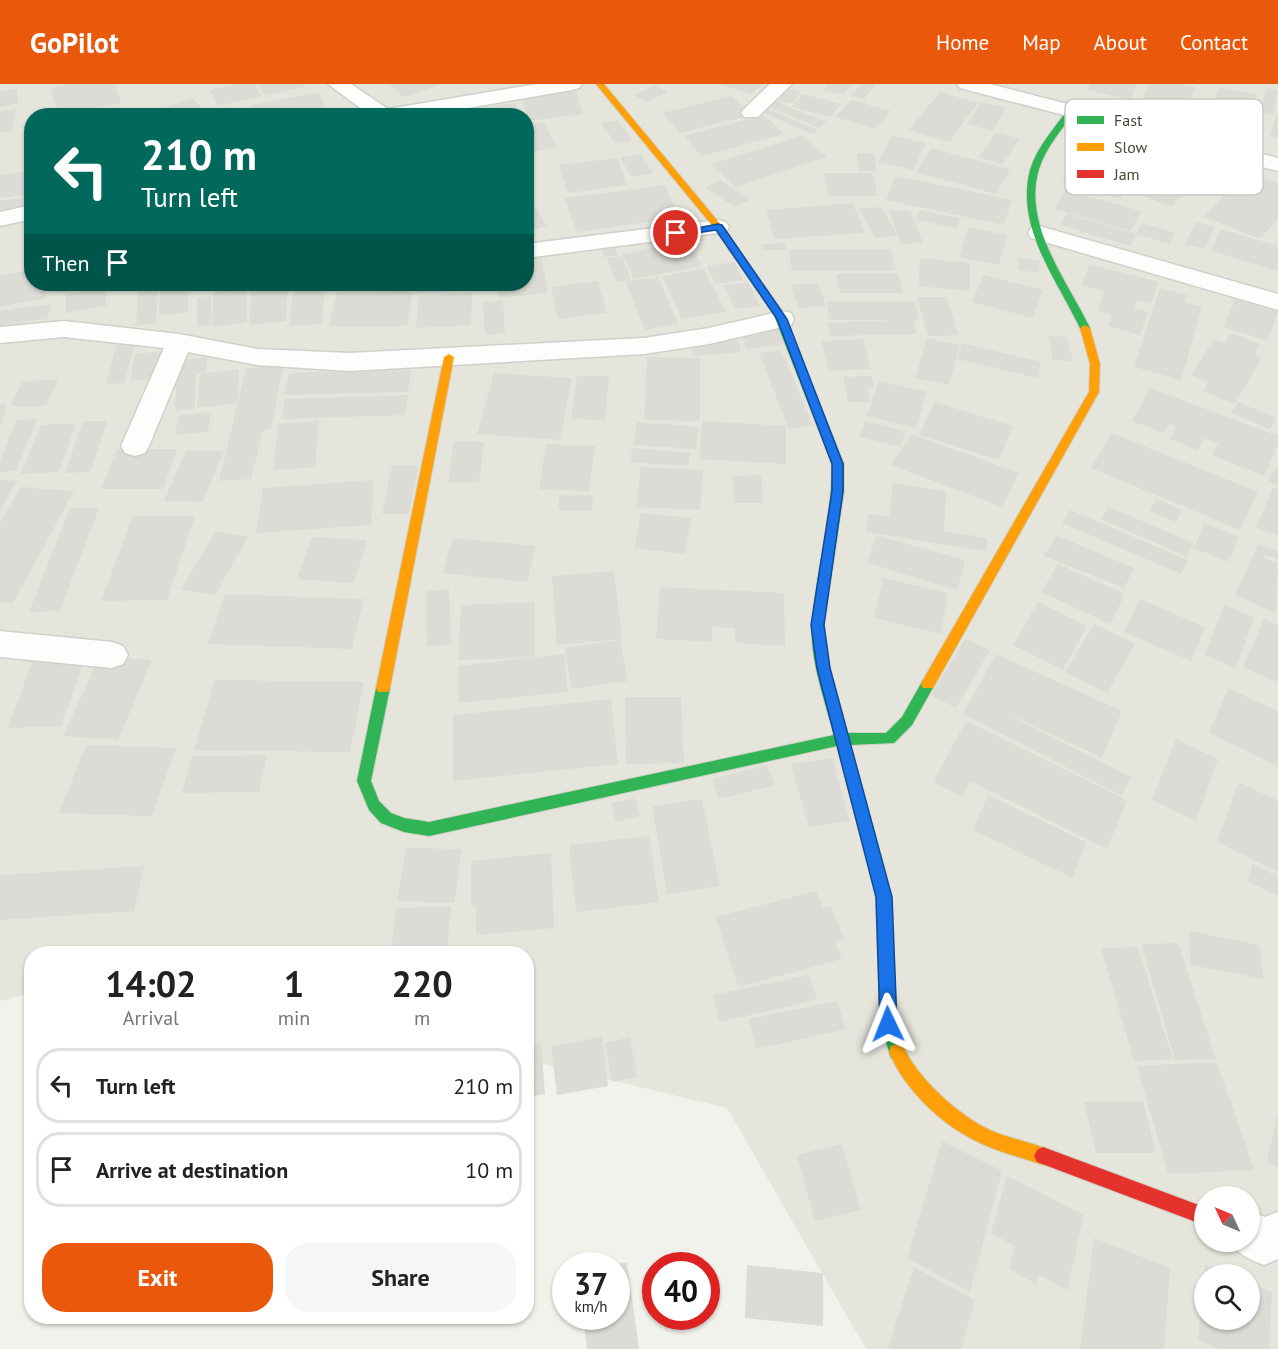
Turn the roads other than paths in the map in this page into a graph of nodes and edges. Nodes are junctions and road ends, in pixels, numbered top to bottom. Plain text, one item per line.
1 (338, 84) edge
2 (572, 84) edge
3 (600, 84) edge
4 (782, 84) edge
5 (967, 84) edge
6 (373, 108) edge
7 (426, 108) edge
8 (1065, 108) edge
9 (751, 113) dead end
10 (1065, 120) edge
11 (1263, 161) edge
12 (1278, 165) edge
13 (24, 214) edge
14 (0, 219) edge
15 (718, 227) junction
16 (1039, 233) junction
17 (534, 250) edge
18 (1278, 302) edge
19 (782, 319) junction
20 (0, 335) edge
21 (179, 342) junction
22 (449, 357) junction
23 (135, 446) dead end
24 (0, 644) edge
25 (112, 654) dead end
26 (843, 739) junction
27 (1194, 1212) edge
28 (1278, 1234) edge
29 (1260, 1240) edge

1 - 6 street
2 - 7 street
3 - 15 street
4 - 9 street
5 - 8 street
10 - 16 street
11 - 12 street
13 - 14 street
15 - 17 street
15 - 19 street
16 - 18 street
16 - 26 street
19 - 22 street
19 - 26 street
20 - 21 street
21 - 22 street
21 - 23 street
22 - 26 street
24 - 25 street
26 - 27 street
28 - 29 street

